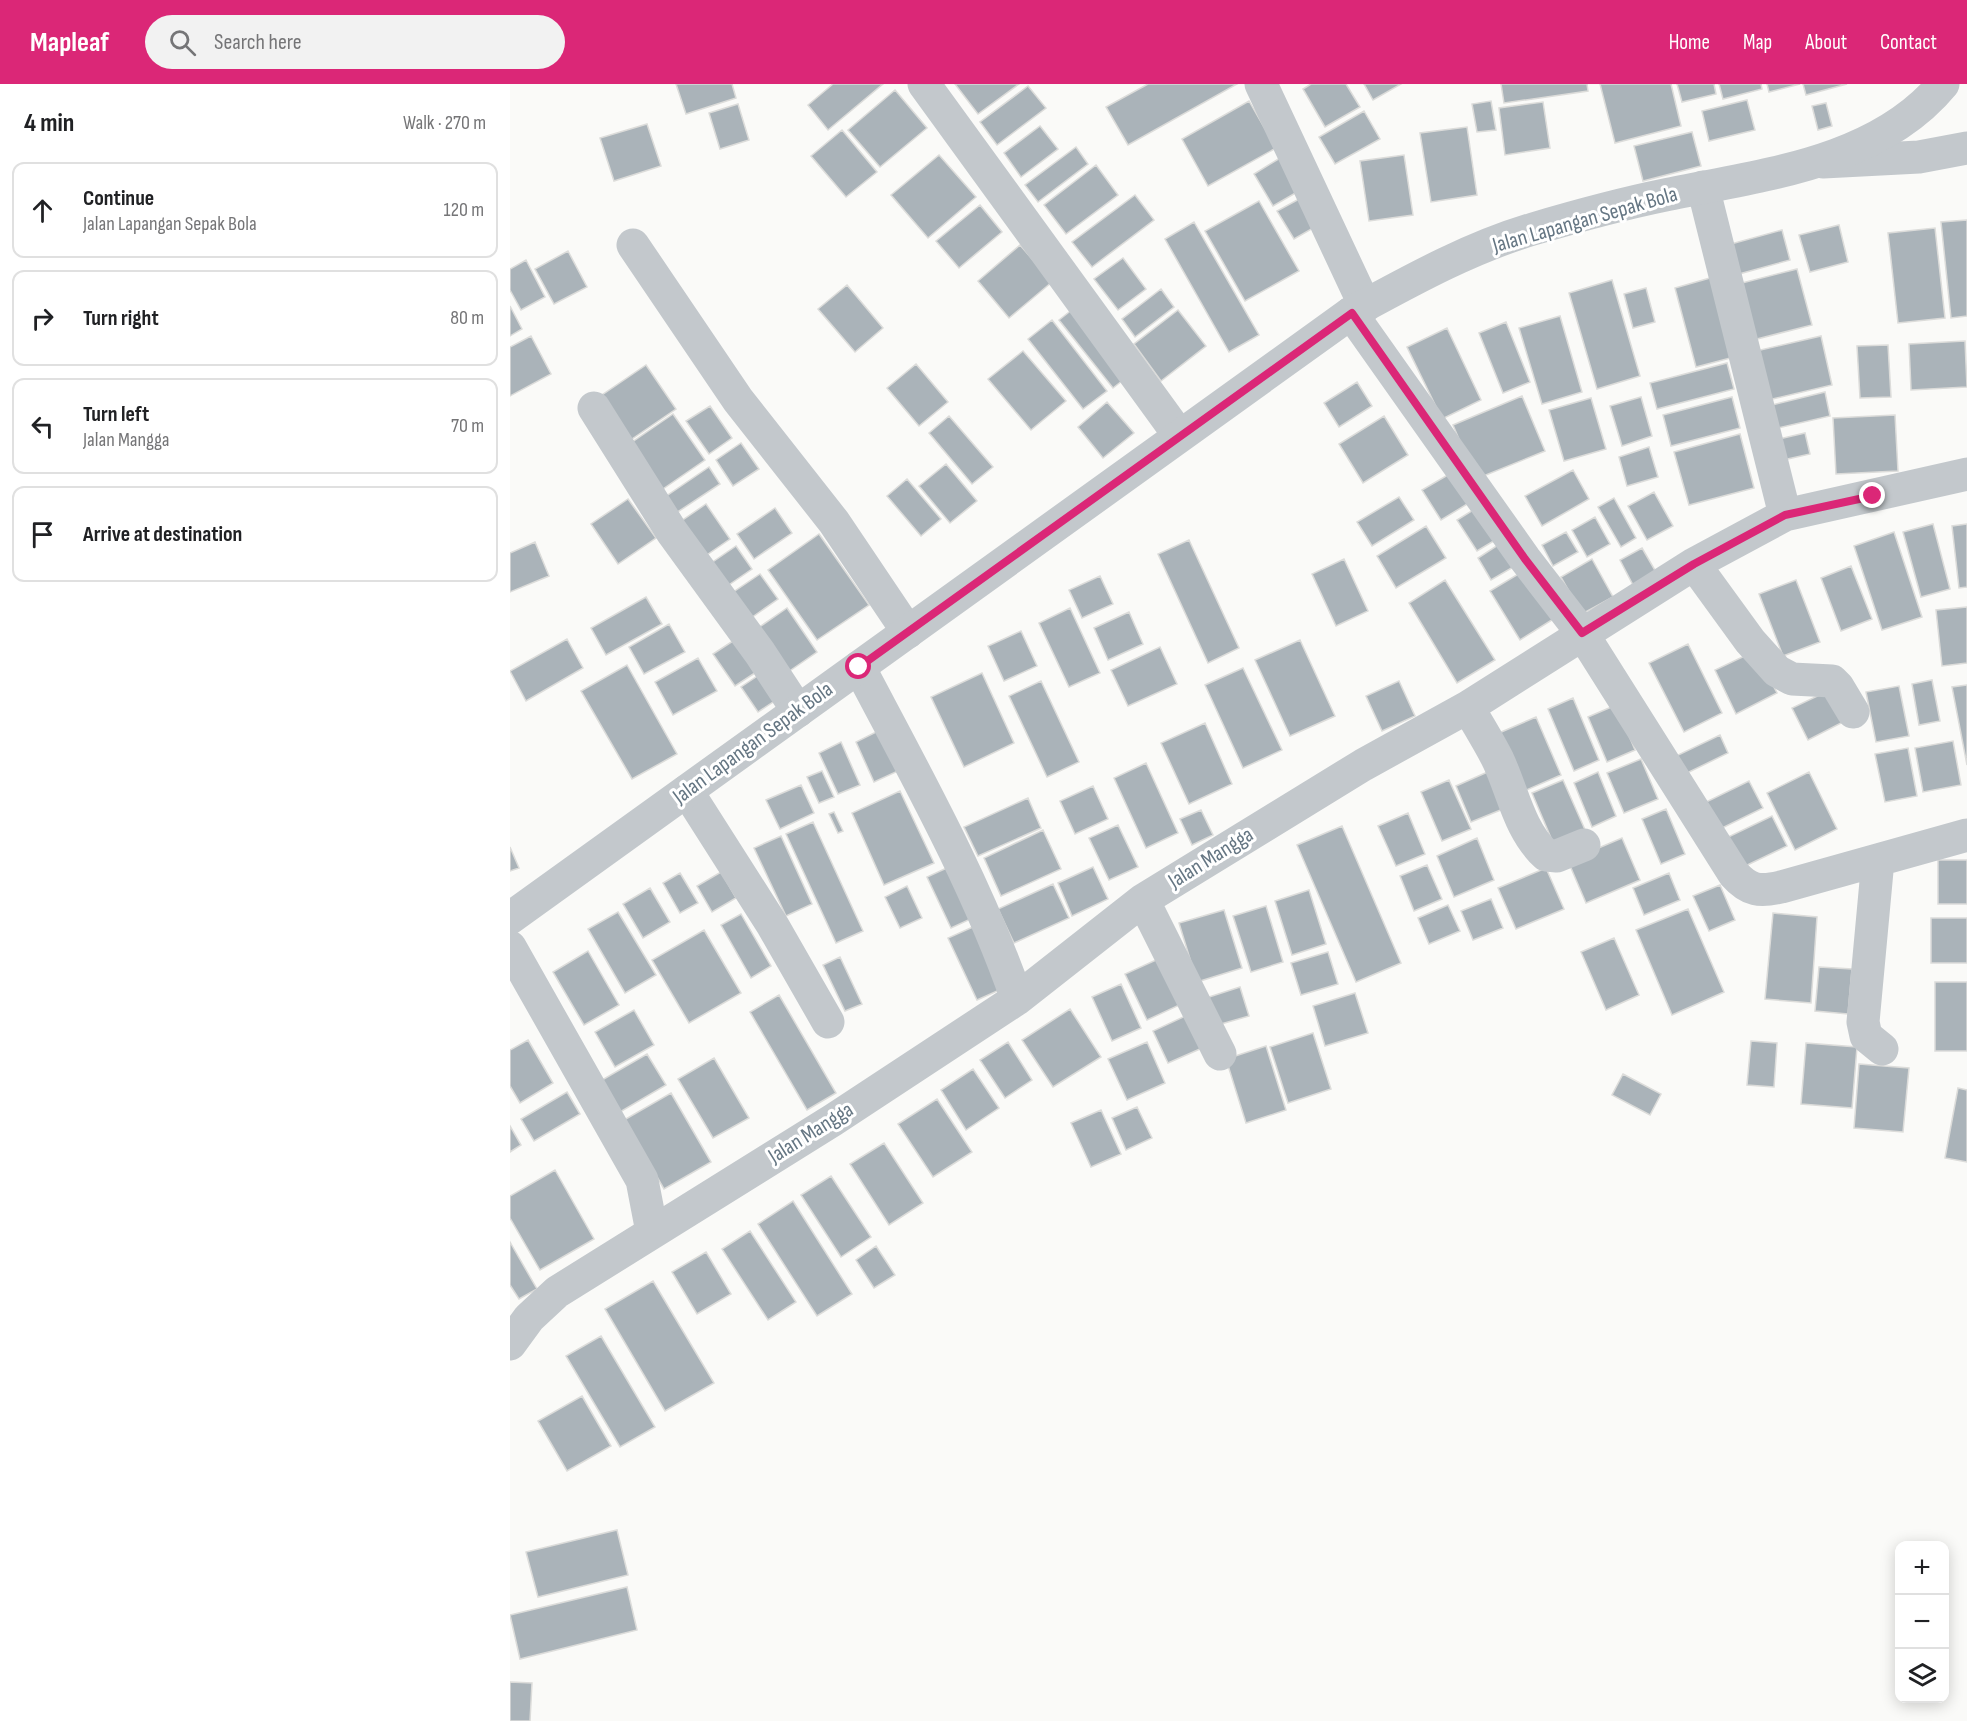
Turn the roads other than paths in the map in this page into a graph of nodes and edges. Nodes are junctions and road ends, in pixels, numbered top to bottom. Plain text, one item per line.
1 (924, 84) edge
2 (1261, 84) edge
3 (1943, 84) edge
4 (1967, 148) edge
5 (1818, 163) junction
6 (1703, 187) junction
7 (633, 245) dead end
8 (1358, 309) junction
9 (594, 408) dead end
10 (1179, 435) junction
11 (1967, 474) edge
12 (1785, 515) junction
13 (1694, 564) junction
14 (908, 632) junction
15 (1582, 633) junction
16 (859, 667) junction
17 (1468, 707) junction
18 (798, 711) junction
19 (1853, 712) dead end
20 (687, 791) junction
21 (1967, 835) edge
22 (1584, 845) dead end
23 (1878, 860) junction
24 (1143, 900) junction
25 (510, 918) edge
26 (510, 947) edge
27 (1017, 999) junction
28 (828, 1022) dead end
29 (1882, 1049) dead end
30 (1220, 1054) dead end
31 (652, 1232) junction
32 (510, 1344) edge

1 - 10 street
2 - 8 street
3 - 5 street, Jalan Lapangan Sepak Bola
4 - 5 street
5 - 6 street, Jalan Lapangan Sepak Bola
6 - 8 street, Jalan Lapangan Sepak Bola
6 - 12 street
7 - 14 street
8 - 10 street, Jalan Lapangan Sepak Bola
8 - 15 street
9 - 18 street
10 - 14 street, Jalan Lapangan Sepak Bola
11 - 12 street, Jalan Mangga
12 - 13 street, Jalan Mangga
13 - 15 street, Jalan Mangga
13 - 19 street
14 - 16 street, Jalan Lapangan Sepak Bola
15 - 17 street, Jalan Mangga
15 - 23 street
16 - 18 street, Jalan Lapangan Sepak Bola
16 - 27 street
17 - 22 street
17 - 24 street, Jalan Mangga
18 - 20 street, Jalan Lapangan Sepak Bola
20 - 25 street, Jalan Lapangan Sepak Bola
20 - 28 street
21 - 23 street
23 - 29 street
24 - 27 street, Jalan Mangga
24 - 30 street
26 - 31 street
27 - 31 street, Jalan Mangga
31 - 32 street, Jalan Mangga

